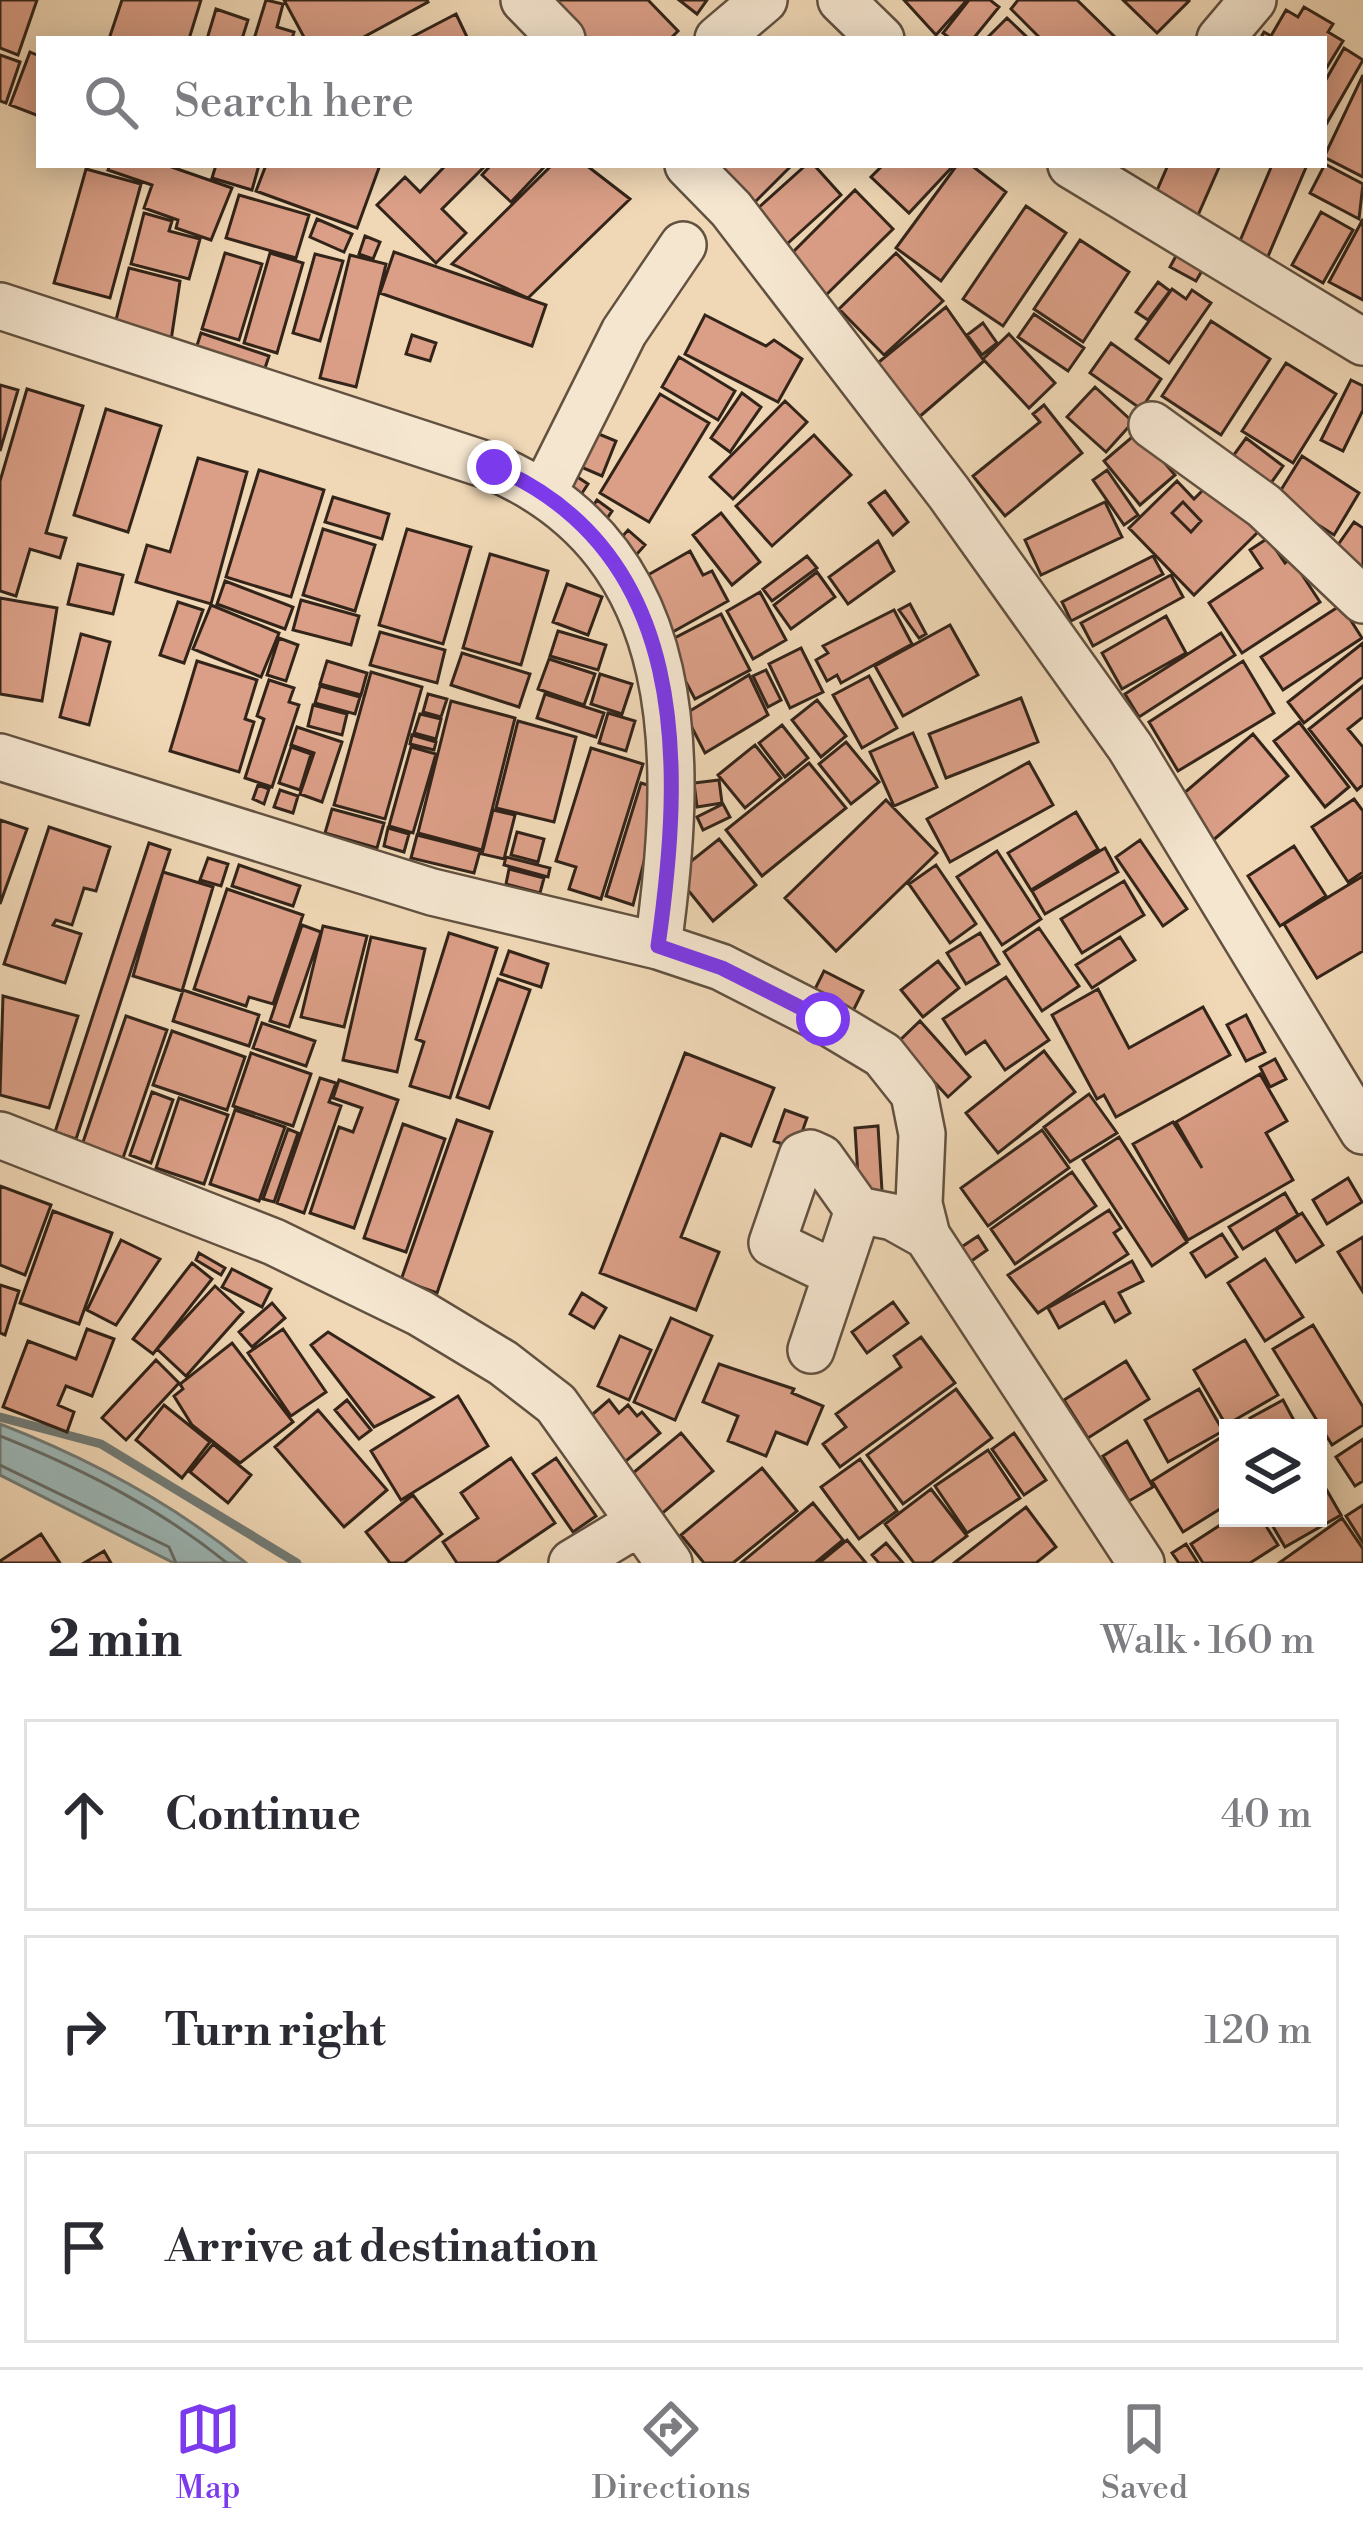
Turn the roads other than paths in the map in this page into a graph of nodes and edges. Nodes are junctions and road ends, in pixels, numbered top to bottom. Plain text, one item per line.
1 (524, 0) edge
2 (764, 0) edge
3 (841, 0) edge
4 (1253, 0) edge
5 (559, 36) edge
6 (722, 36) edge
7 (878, 36) edge
8 (1223, 36) edge
9 (691, 168) edge
10 (1100, 172) edge
11 (683, 244) dead end
12 (0, 306) edge
13 (1363, 342) edge
14 (1152, 425) dead end
15 (544, 492) junction
16 (1363, 600) edge
17 (0, 757) edge
18 (658, 946) junction
19 (1363, 1130) edge
20 (0, 1135) edge
21 (858, 1210) junction
22 (927, 1236) junction
23 (834, 1273) junction
24 (811, 1350) dead end
25 (640, 1522) junction
26 (572, 1563) edge
27 (669, 1563) edge
28 (1141, 1563) edge

1 - 5 street
2 - 6 street
3 - 7 street
4 - 8 street
9 - 19 street
10 - 13 street
11 - 15 street
12 - 15 street
14 - 16 street
15 - 18 street
17 - 18 street
18 - 22 street
20 - 25 street
21 - 22 street
21 - 23 street
21 - 23 street
22 - 28 street
23 - 24 street
25 - 26 street
25 - 27 street

